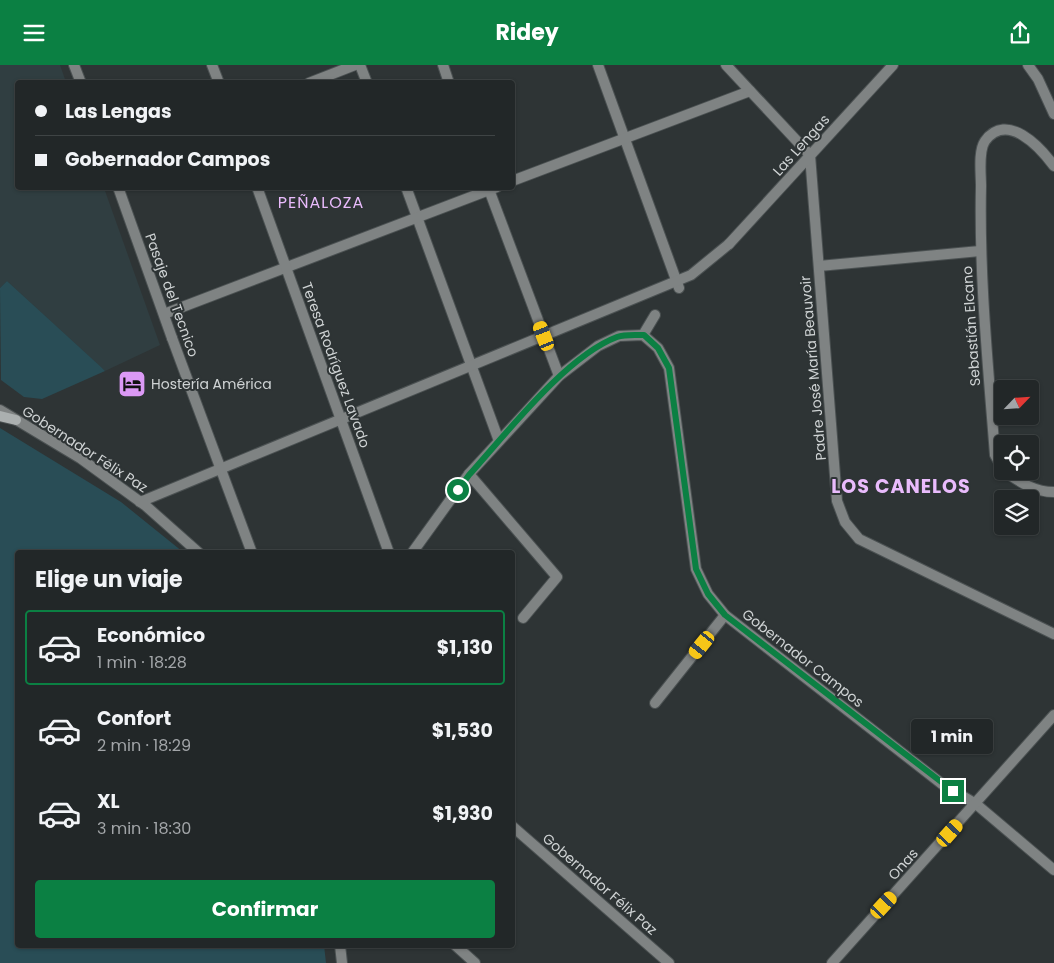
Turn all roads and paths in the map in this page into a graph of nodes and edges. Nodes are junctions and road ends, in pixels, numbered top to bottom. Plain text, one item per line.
1 (74, 65) edge
2 (212, 65) edge
3 (355, 65) edge
4 (360, 65) edge
5 (443, 65) edge
6 (598, 65) edge
7 (726, 65) edge
8 (893, 65) edge
9 (1028, 65) edge
10 (80, 80) edge
11 (218, 80) edge
12 (318, 80) edge
13 (366, 80) edge
14 (448, 80) edge
15 (750, 91) junction
16 (1054, 114) edge
17 (625, 139) junction
18 (810, 155) junction
19 (1054, 166) edge
20 (515, 180) edge
21 (119, 190) edge
22 (258, 190) edge
23 (407, 190) edge
24 (487, 190) edge
25 (493, 190) edge
26 (417, 218) junction
27 (980, 251) junction
28 (819, 266) junction
29 (286, 267) junction
30 (678, 285) junction
31 (164, 314) junction
32 (655, 315) dead end
33 (644, 335) junction
34 (544, 336) junction
35 (472, 365) junction
36 (559, 376) junction
37 (0, 410) edge
38 (0, 416) edge
39 (341, 419) junction
40 (16, 420) junction
41 (499, 441) junction
42 (994, 441) edge
43 (221, 468) junction
44 (469, 475) junction
45 (1017, 480) edge
46 (1054, 492) edge
47 (140, 502) junction
48 (196, 550) edge
49 (251, 550) edge
50 (388, 550) edge
51 (414, 550) edge
52 (725, 615) junction
53 (523, 618) dead end
54 (1054, 634) edge
55 (655, 703) dead end
56 (1054, 715) edge
57 (976, 804) junction
58 (515, 829) edge
59 (1054, 870) edge
60 (340, 948) edge
61 (458, 948) edge
62 (342, 963) edge
63 (475, 963) edge
64 (669, 963) edge
65 (832, 963) edge

1 - 10 street
2 - 11 street
3 - 12 street
4 - 13 street
5 - 14 street
6 - 17 street
7 - 15 street
8 - 18 street, Las Lengas
9 - 16 street
15 - 17 street
15 - 18 street
17 - 20 street
17 - 30 street
18 - 28 street, Padre José María Beauvoir
18 - 30 street, Las Lengas
19 - 27 street
21 - 31 street, Pasaje del Tecnico
22 - 29 street, Teresa Rodríguez Lavado
23 - 26 street
24 - 26 street
25 - 34 street
26 - 29 street
26 - 35 street
27 - 28 street, Sebastián Elcano
27 - 42 street, Sebastián Elcano
28 - 54 street, Padre José María Beauvoir
29 - 31 street
29 - 39 street, Teresa Rodríguez Lavado
30 - 34 street, Las Lengas
31 - 43 street, Pasaje del Tecnico
32 - 33 street
33 - 36 street
33 - 52 street, Gobernador Campos
34 - 35 street, Las Lengas
34 - 36 street
35 - 39 street, Las Lengas
35 - 41 street
36 - 41 street
37 - 40 street, Gobernador Félix Paz
38 - 40 main road
39 - 43 street, Las Lengas
39 - 50 street, Teresa Rodríguez Lavado
40 - 47 street, Gobernador Félix Paz
41 - 44 street
43 - 47 street, Las Lengas
43 - 49 street, Pasaje del Tecnico
44 - 51 street
44 - 53 street
45 - 46 street, Sebastián Elcano
47 - 48 street, Gobernador Félix Paz
52 - 55 street
52 - 57 street, Gobernador Campos
56 - 57 street, Onas
57 - 59 street, Gobernador Campos
57 - 65 street, Onas
58 - 64 street, Gobernador Félix Paz
60 - 62 street
61 - 63 street

